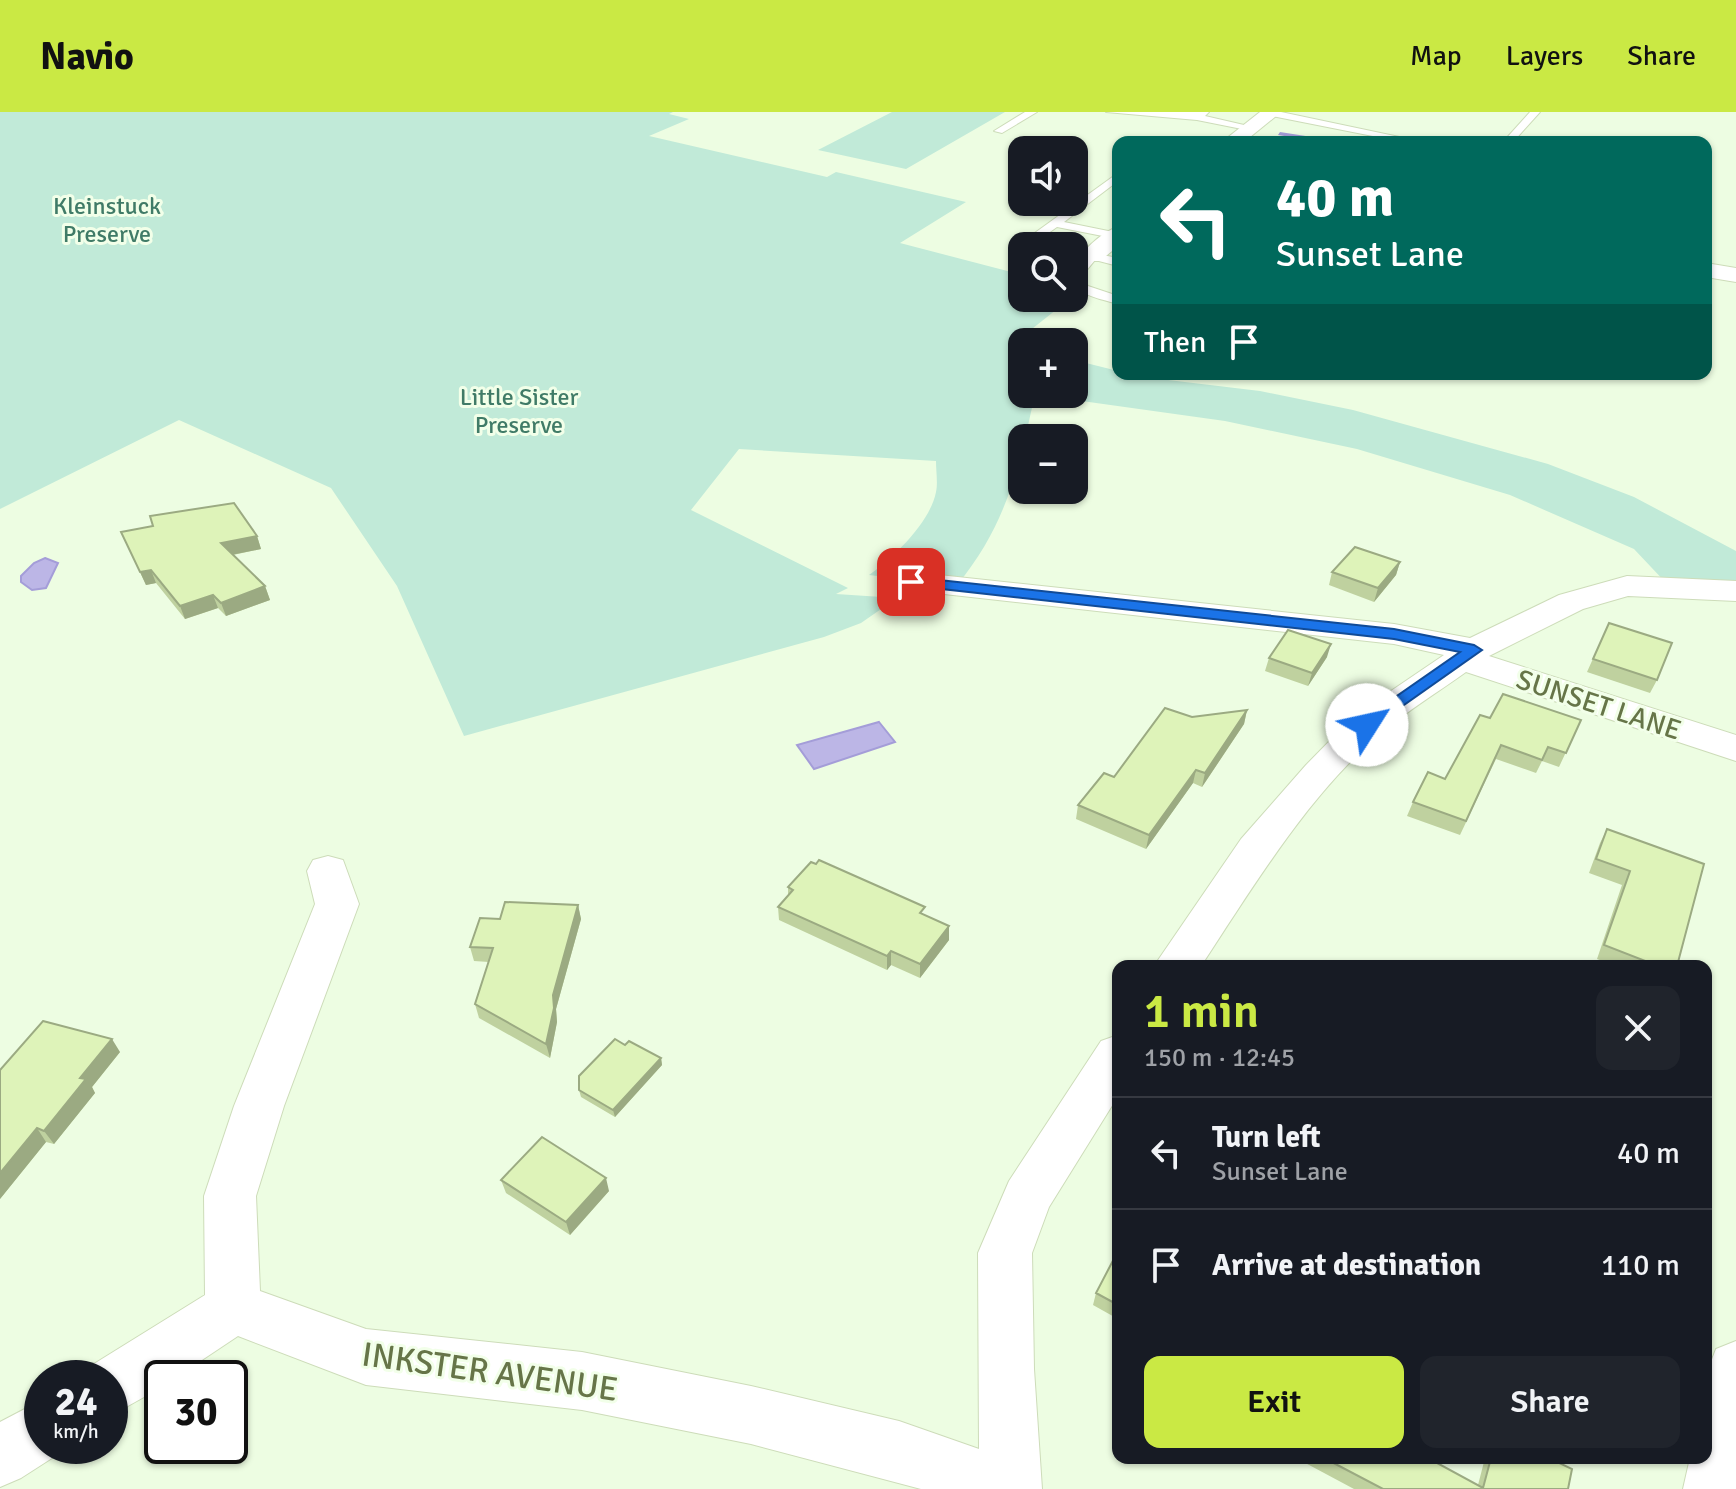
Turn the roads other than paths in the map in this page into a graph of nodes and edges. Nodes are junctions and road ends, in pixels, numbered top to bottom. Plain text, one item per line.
1 (1032, 112) edge
2 (1111, 112) edge
3 (1272, 112) edge
4 (1535, 112) edge
5 (1149, 113) edge
6 (1201, 114) edge
7 (1252, 128) junction
8 (999, 131) dead end
9 (1241, 136) edge
10 (1395, 136) edge
11 (1513, 136) edge
12 (1112, 180) edge
13 (1055, 223) junction
14 (1043, 232) edge
15 (1112, 234) edge
16 (1112, 238) edge
17 (1092, 256) junction
18 (1112, 261) edge
19 (1712, 271) edge
20 (1736, 275) edge
21 (1112, 298) edge
22 (911, 582) dead end
23 (1736, 591) edge
24 (1468, 655) junction
25 (1736, 748) edge
26 (328, 871) dead end
27 (1181, 960) edge
28 (1112, 1064) edge
29 (233, 1308) junction
30 (1736, 1369) edge
31 (128, 1375) edge
32 (24, 1442) edge
33 (0, 1457) edge
34 (1009, 1489) edge
35 (1714, 1489) edge

1 - 8 lane
2 - 5 lane
3 - 7 street
3 - 10 lane
4 - 11 lane
5 - 6 lane
6 - 7 lane
7 - 9 street
12 - 13 lane
13 - 14 lane
13 - 15 lane
16 - 17 street
17 - 18 lane
17 - 21 lane
19 - 20 street
22 - 24 street, SUNSET LANE
23 - 24 street
24 - 25 street, SUNSET LANE
24 - 27 street
26 - 29 street
28 - 34 street
29 - 31 street
29 - 34 street, INKSTER AVENUE
30 - 35 street
32 - 33 street

